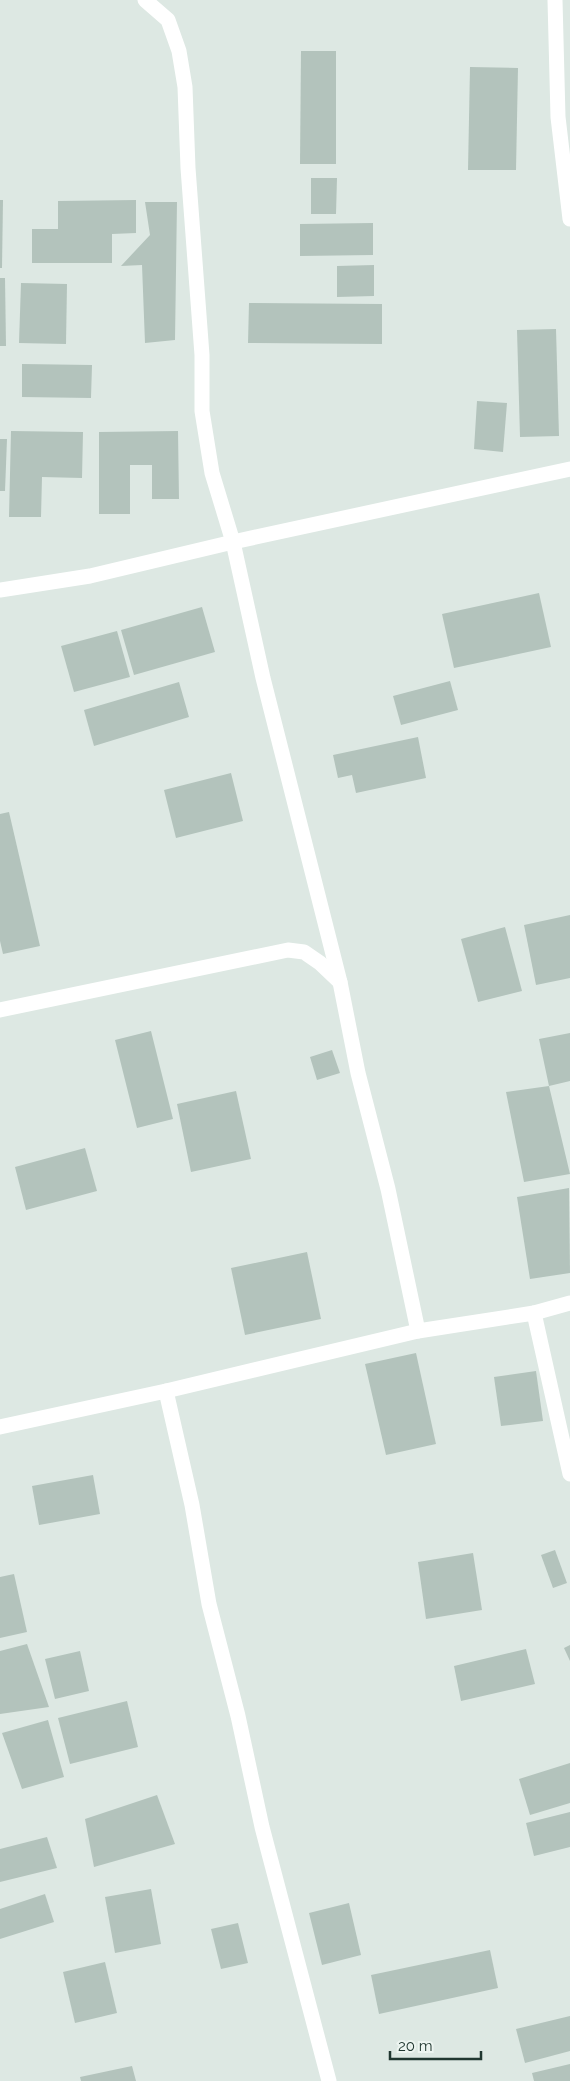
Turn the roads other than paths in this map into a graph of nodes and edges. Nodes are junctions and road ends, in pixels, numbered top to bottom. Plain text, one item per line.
1 (145, 0) edge
2 (555, 0) edge
3 (570, 219) edge
4 (570, 469) edge
5 (233, 542) junction
6 (0, 590) edge
7 (340, 982) junction
8 (0, 1010) edge
9 (570, 1303) edge
10 (534, 1313) junction
11 (418, 1331) junction
12 (166, 1391) junction
13 (0, 1427) edge
14 (570, 1474) edge
15 (329, 2081) edge

1 - 5 street
2 - 3 street
4 - 5 street
5 - 6 street
5 - 7 street
7 - 8 street
7 - 11 street
9 - 10 street
10 - 11 street
10 - 14 street
11 - 12 street
12 - 13 street
12 - 15 street

